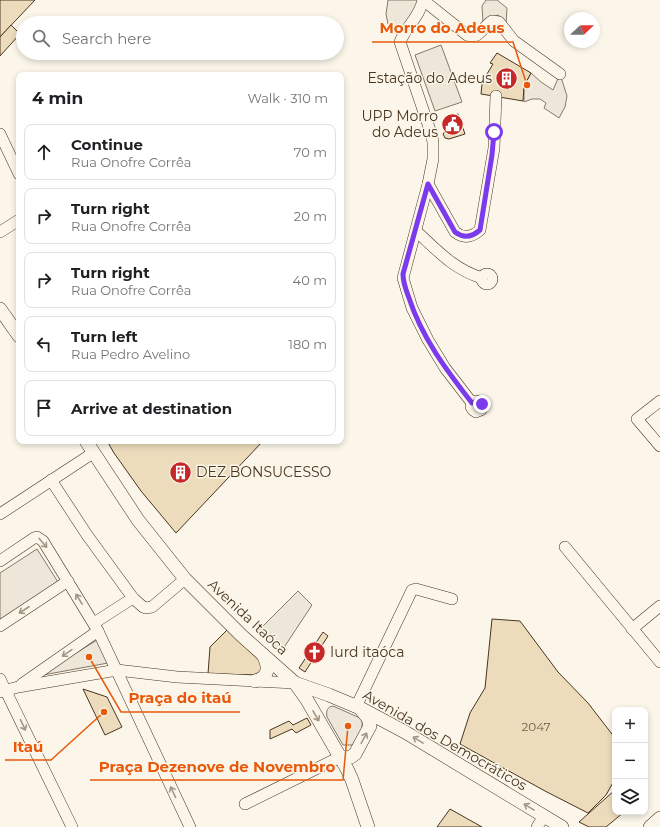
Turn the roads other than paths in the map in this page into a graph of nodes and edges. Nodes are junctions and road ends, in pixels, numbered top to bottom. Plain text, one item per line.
1 (422, 0) edge
2 (560, 74) dead end
3 (496, 96) dead end
4 (0, 134) edge
5 (16, 168) edge
6 (428, 184) junction
7 (16, 222) edge
8 (416, 231) junction
9 (0, 232) edge
10 (482, 278) dead end
11 (0, 310) edge
12 (16, 332) edge
13 (660, 401) edge
14 (472, 403) dead end
15 (88, 444) edge
16 (660, 446) edge
17 (93, 453) junction
18 (50, 480) junction
19 (0, 514) edge
20 (564, 547) dead end
21 (0, 561) edge
22 (185, 579) junction
23 (68, 581) junction
24 (133, 598) junction
25 (452, 600) dead end
26 (660, 606) edge
27 (0, 626) edge
28 (96, 627) junction
29 (632, 629) junction
30 (263, 655) junction
31 (660, 662) edge
32 (117, 670) junction
33 (0, 679) edge
34 (255, 681) junction
35 (295, 684) junction
36 (18, 687) junction
37 (3, 691) edge
38 (358, 708) junction
39 (340, 757) junction
40 (246, 804) dead end
41 (660, 818) edge
42 (541, 822) edge
43 (72, 827) edge
44 (190, 827) edge
45 (368, 827) edge
46 (562, 827) edge
47 (650, 827) edge

1 - 2 street
1 - 6 street
3 - 6 street
4 - 5 street
6 - 8 street
7 - 9 street
8 - 10 street
8 - 14 street
11 - 12 main road
13 - 16 street
15 - 17 main road, Avenida Itaóca
17 - 18 street
17 - 22 main road, Avenida Itaóca
18 - 19 street
18 - 24 street
20 - 29 street
21 -> 23 street
22 - 24 street
22 - 30 main road, Avenida Itaóca
23 -> 27 street
28 -> 23 street
24 - 28 street
25 - 38 street
26 - 29 street
28 - 32 street
28 -> 36 street
29 - 31 street
30 - 34 main road
30 - 35 main road, Avenida Itaóca
32 - 34 street, Avenida dos Democráticos
32 - 36 street, Avenida dos Democráticos
44 -> 32 street
33 - 37 street
34 - 35 street, Avenida dos Democráticos
35 - 38 main road, Avenida dos Democráticos
35 -> 39 main road, Avenida Itaóca
36 - 37 street, Avenida dos Democráticos
37 -> 43 street
39 -> 38 main road
42 -> 38 main road, Avenida dos Democráticos
39 - 40 street
39 - 45 main road, Avenida Itaóca
41 - 47 main road
42 - 46 main road, Avenida dos Democráticos

